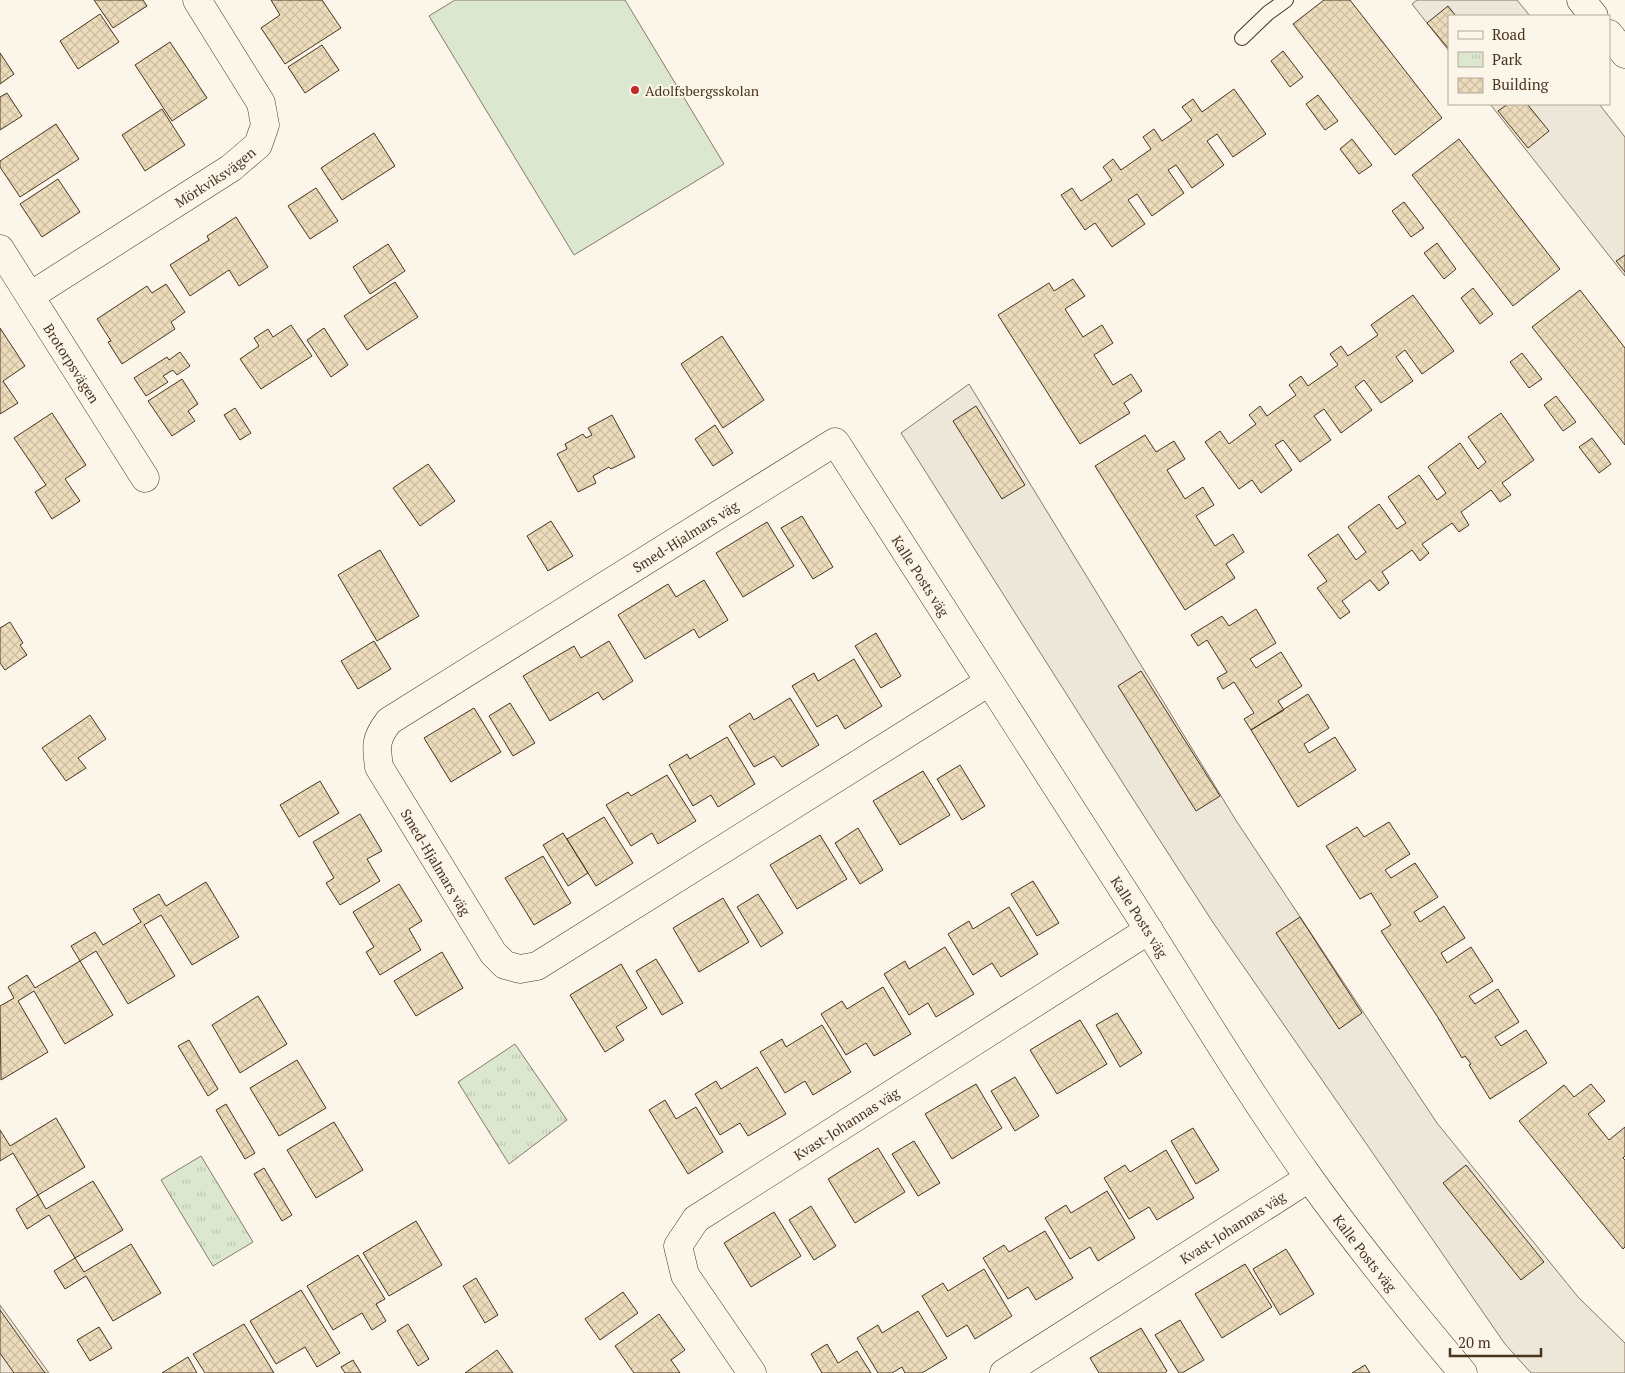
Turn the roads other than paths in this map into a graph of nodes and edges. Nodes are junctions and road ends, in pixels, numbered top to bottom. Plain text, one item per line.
1 (196, 0) edge
2 (1286, 0) edge
3 (1581, 0) edge
4 (1593, 15) edge
5 (1610, 35) edge
6 (1242, 38) dead end
7 (1625, 54) edge
8 (0, 248) edge
9 (30, 296) junction
10 (838, 446) joint
11 (145, 478) dead end
12 (989, 682) junction
13 (1149, 930) junction
14 (1309, 1178) junction
15 (752, 1373) edge
16 (1004, 1373) edge
17 (1463, 1373) edge

1 - 9 street, Mörkviksvägen
2 - 6 lane
3 - 4 street
5 - 7 street
8 - 9 street, Brotorpsvägen
9 - 11 street, Brotorpsvägen
10 - 12 street, Kalle Posts väg
10 - 12 street, Smed-Hjalmars väg
12 - 13 street, Kalle Posts väg
13 - 14 street, Kalle Posts väg
13 - 15 street, Kvast-Johannas väg
14 - 16 street, Kvast-Johannas väg
14 - 17 street, Kalle Posts väg

